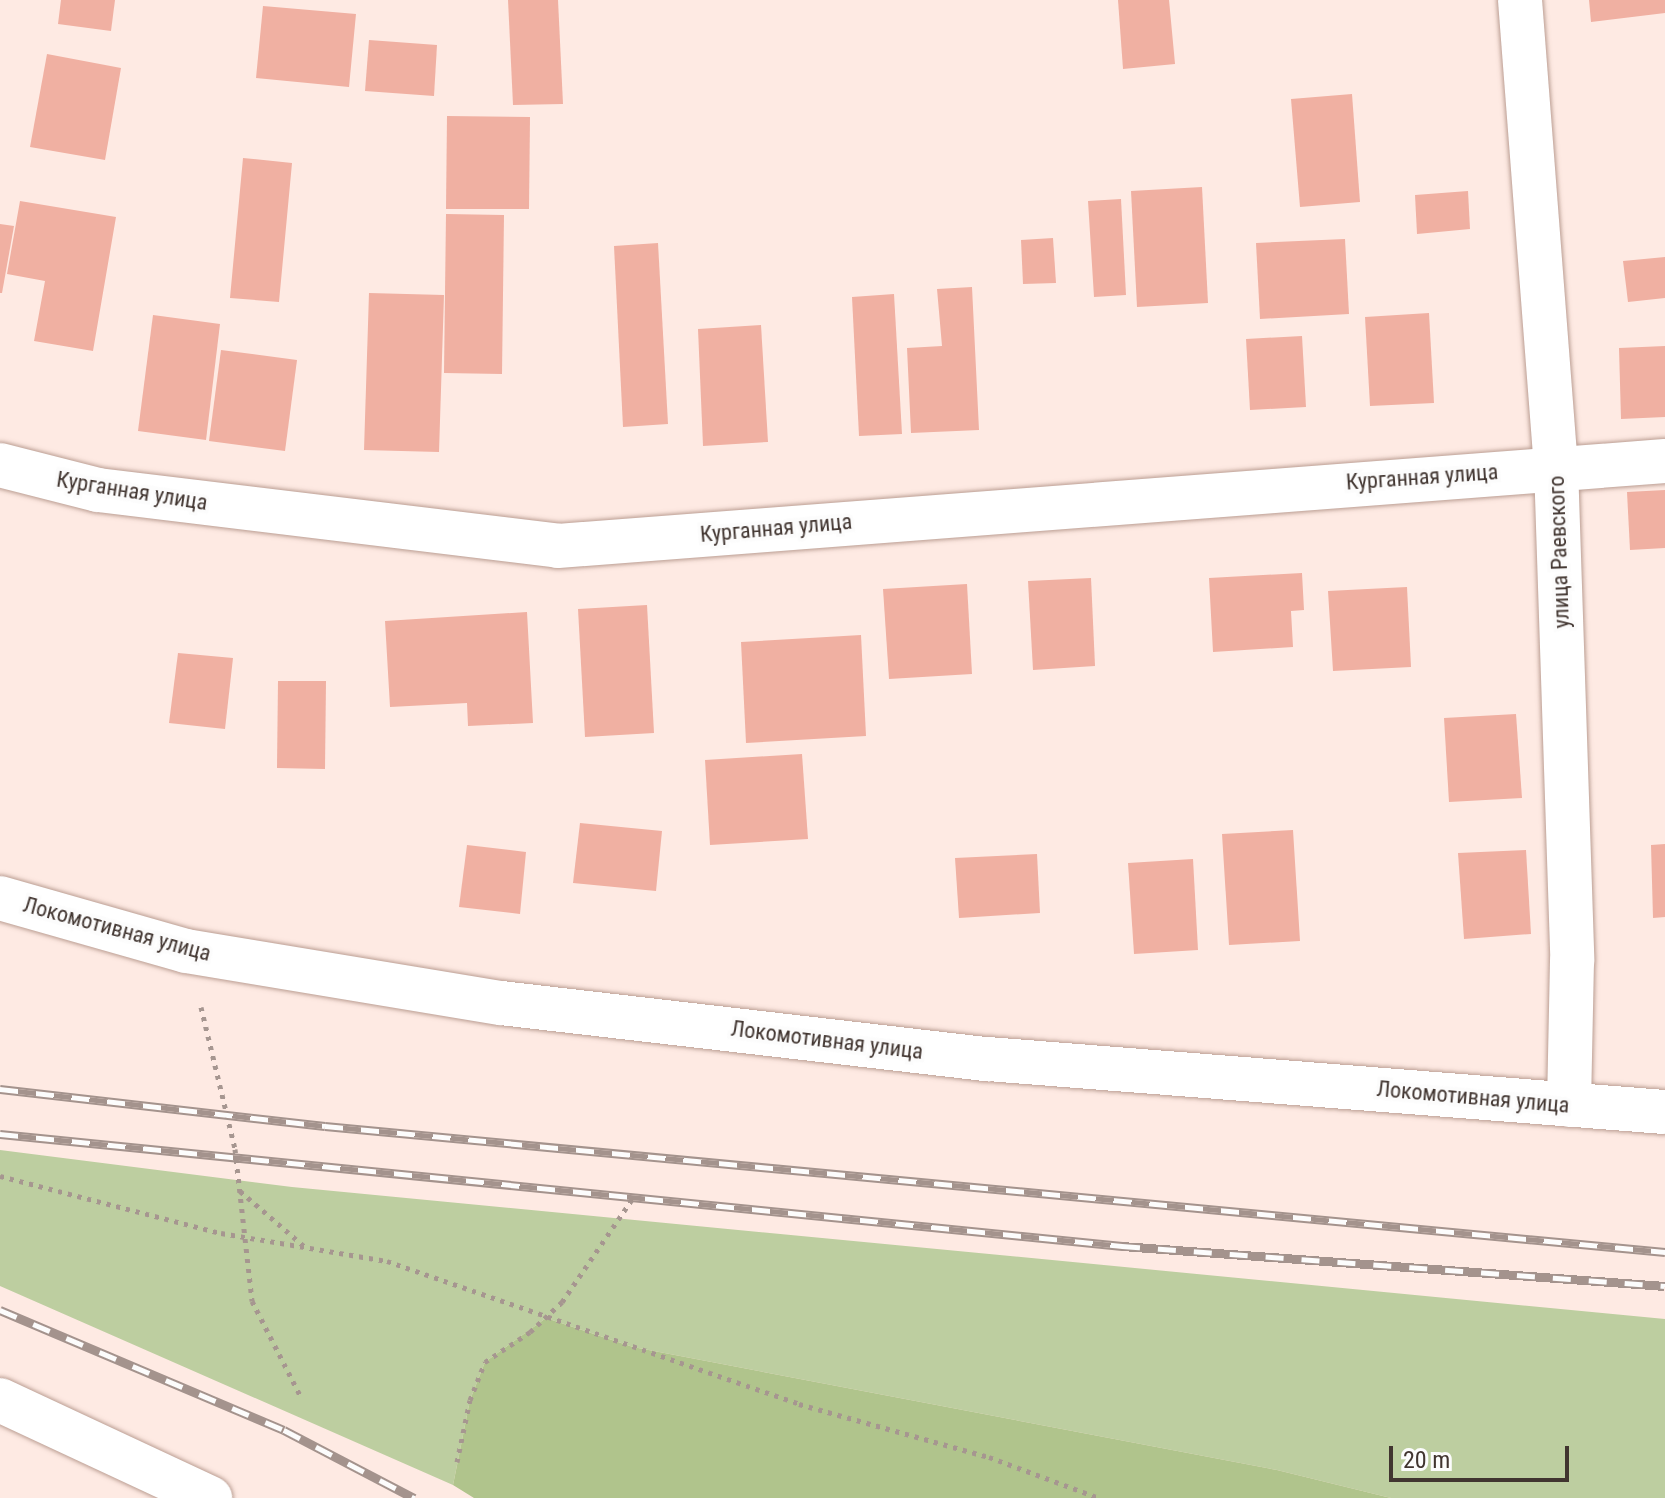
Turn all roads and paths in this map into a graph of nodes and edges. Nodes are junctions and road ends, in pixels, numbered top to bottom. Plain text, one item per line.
1 (1520, 0) edge
2 (1665, 461) edge
3 (0, 465) edge
4 (1556, 466) junction
5 (0, 898) edge
6 (186, 951) junction
7 (1569, 1105) junction
8 (1665, 1112) edge
9 (0, 1176) edge
10 (239, 1190) junction
11 (633, 1198) dead end
12 (244, 1238) junction
13 (309, 1250) junction
14 (546, 1318) junction
15 (301, 1397) dead end
16 (0, 1400) edge
17 (457, 1462) dead end
18 (210, 1498) edge
19 (1099, 1498) edge

1 - 4 street, улица Раевского
2 - 4 street, Курганная улица
3 - 4 street, Курганная улица
4 - 7 street, улица Раевского
5 - 6 street, Локомотивная улица
6 - 7 street, Локомотивная улица
6 - 10 path
7 - 8 street, Локомотивная улица
9 - 12 path
10 - 12 path
10 - 13 path
11 - 14 path
12 - 13 path
12 - 15 path
13 - 14 path
14 - 17 path
14 - 19 path
16 - 18 street

